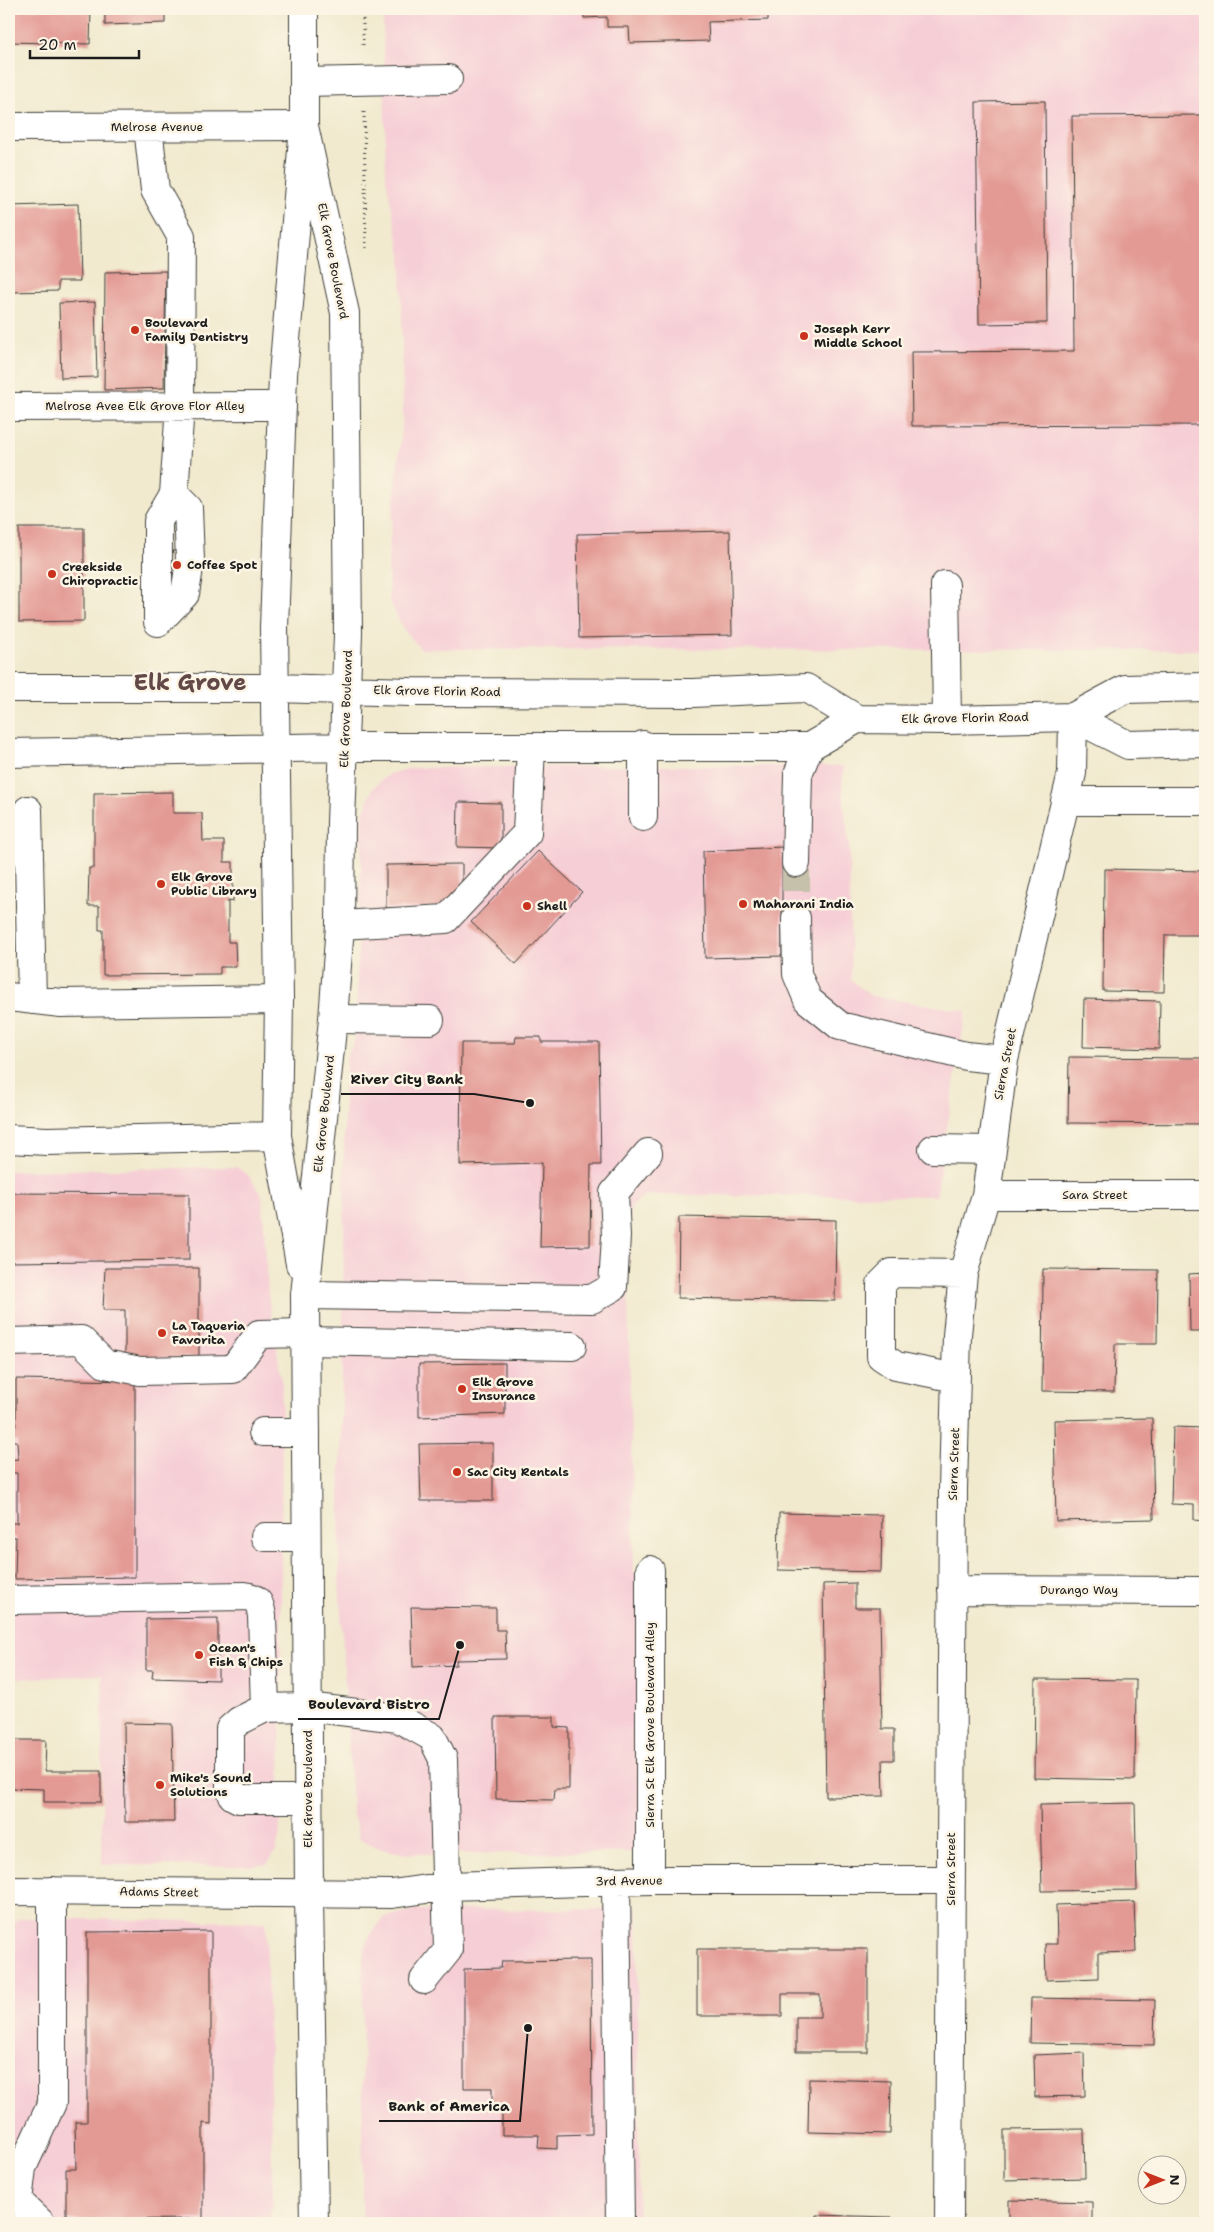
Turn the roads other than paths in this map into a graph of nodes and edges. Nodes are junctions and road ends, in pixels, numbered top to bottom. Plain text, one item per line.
1 (304, 9) edge
2 (448, 79) dead end
3 (304, 82) junction
4 (304, 126) junction
5 (9, 127) edge
6 (148, 127) junction
7 (180, 406) junction
8 (282, 406) junction
9 (9, 407) edge
10 (174, 494) dead end
11 (945, 585) dead end
12 (1205, 687) edge
13 (9, 688) edge
14 (275, 688) junction
15 (347, 690) junction
16 (1073, 717) junction
17 (857, 719) junction
18 (947, 720) junction
19 (1205, 743) edge
20 (643, 745) junction
21 (345, 746) junction
22 (809, 746) junction
23 (531, 747) junction
24 (276, 748) junction
25 (9, 753) edge
26 (1205, 801) edge
27 (1064, 802) junction
28 (28, 810) dead end
29 (643, 817) dead end
30 (796, 864) tunnel mouth
31 (796, 918) tunnel mouth
32 (340, 925) junction
33 (20, 998) edge
34 (279, 1000) junction
35 (333, 1019) junction
36 (430, 1020) dead end
37 (1004, 1060) junction
38 (277, 1136) junction
39 (9, 1140) edge
40 (933, 1149) dead end
41 (990, 1150) junction
42 (648, 1153) dead end
43 (986, 1195) junction
44 (1205, 1195) edge
45 (963, 1274) junction
46 (305, 1295) junction
47 (305, 1337) junction
48 (9, 1342) edge
49 (572, 1346) dead end
50 (956, 1378) junction
51 (263, 1432) dead end
52 (306, 1432) junction
53 (265, 1537) dead end
54 (306, 1537) junction
55 (650, 1570) dead end
56 (952, 1590) junction
57 (1205, 1591) edge
58 (9, 1600) edge
59 (308, 1707) junction
60 (265, 1708) junction
61 (308, 1799) junction
62 (650, 1880) junction
63 (951, 1880) junction
64 (616, 1881) junction
65 (447, 1886) junction
66 (9, 1891) edge
67 (52, 1892) junction
68 (309, 1894) junction
69 (424, 1980) dead end
70 (13, 2200) edge
71 (41, 2223) edge
72 (314, 2223) edge
73 (620, 2223) edge
74 (949, 2223) edge

1 - 3 main road, Elk Grove Boulevard
2 - 3 main road
3 - 4 main road, Elk Grove Boulevard
4 - 6 main road, Melrose Avenue
4 - 8 main road, Elk Grove Boulevard
4 - 15 main road, Elk Grove Boulevard
5 - 6 main road, Melrose Avenue
6 - 7 main road
7 - 8 main road, Melrose Avee Elk Grove Flor Alley
7 - 9 main road, Melrose Avee Elk Grove Flor Alley
7 - 10 main road
8 - 14 main road, Elk Grove Boulevard
11 - 18 main road
12 - 16 main road, Elk Grove Florin Road
13 - 14 main road, Elk Grove Florin Road
14 - 15 main road, Elk Grove Florin Road
14 - 24 main road, Elk Grove Boulevard
15 - 17 main road, Elk Grove Florin Road
15 - 21 main road, Elk Grove Boulevard
16 - 18 main road, Elk Grove Florin Road
16 - 19 main road, Elk Grove Florin Road
16 - 27 main road, Sierra Street
17 - 18 main road, Elk Grove Florin Road
17 - 22 main road, Elk Grove Florin Road
20 - 22 main road, Elk Grove Florin Road
20 - 23 main road, Elk Grove Florin Road
20 - 29 main road
21 - 23 main road, Elk Grove Florin Road
21 - 24 main road, Elk Grove Florin Road
21 - 32 main road, Elk Grove Boulevard
22 - 30 main road
23 - 32 main road
24 - 25 main road, Elk Grove Florin Road
24 - 34 main road, Elk Grove Boulevard
26 - 27 main road
27 - 37 main road, Sierra Street
28 - 33 main road
31 - 37 main road
32 - 35 main road, Elk Grove Boulevard
33 - 34 main road
34 - 38 main road, Elk Grove Boulevard
35 - 36 main road
35 - 46 main road, Elk Grove Boulevard
37 - 41 main road, Sierra Street
38 - 39 main road
38 - 46 main road, Elk Grove Boulevard
40 - 41 main road
41 - 43 main road, Sierra Street
42 - 46 main road
43 - 44 main road, Sara Street
43 - 45 main road, Sierra Street
45 - 50 main road, Sierra Street
45 - 50 main road
46 - 47 main road, Elk Grove Boulevard
47 - 48 main road
47 - 49 main road
47 - 52 main road, Elk Grove Boulevard
50 - 56 main road, Sierra Street
51 - 52 main road
52 - 54 main road, Elk Grove Boulevard
53 - 54 main road
54 - 59 main road, Elk Grove Boulevard
55 - 62 main road, Sierra St Elk Grove Boulevard Alley
56 - 57 main road, Durango Way
56 - 63 main road, Sierra Street
58 - 60 main road
59 - 60 main road
59 - 61 main road, Elk Grove Boulevard
59 - 65 main road
60 - 61 main road
61 - 68 main road, Elk Grove Boulevard
62 - 63 main road, 3rd Avenue
62 - 64 main road, 3rd Avenue
63 - 74 main road, Sierra Street
64 - 65 main road, 3rd Avenue
64 - 73 main road
65 - 68 main road, 3rd Avenue
65 - 69 main road
66 - 67 main road, Adams Street
67 - 68 main road, Adams Street
67 - 70 main road
68 - 72 main road, Elk Grove Boulevard
70 - 71 main road

